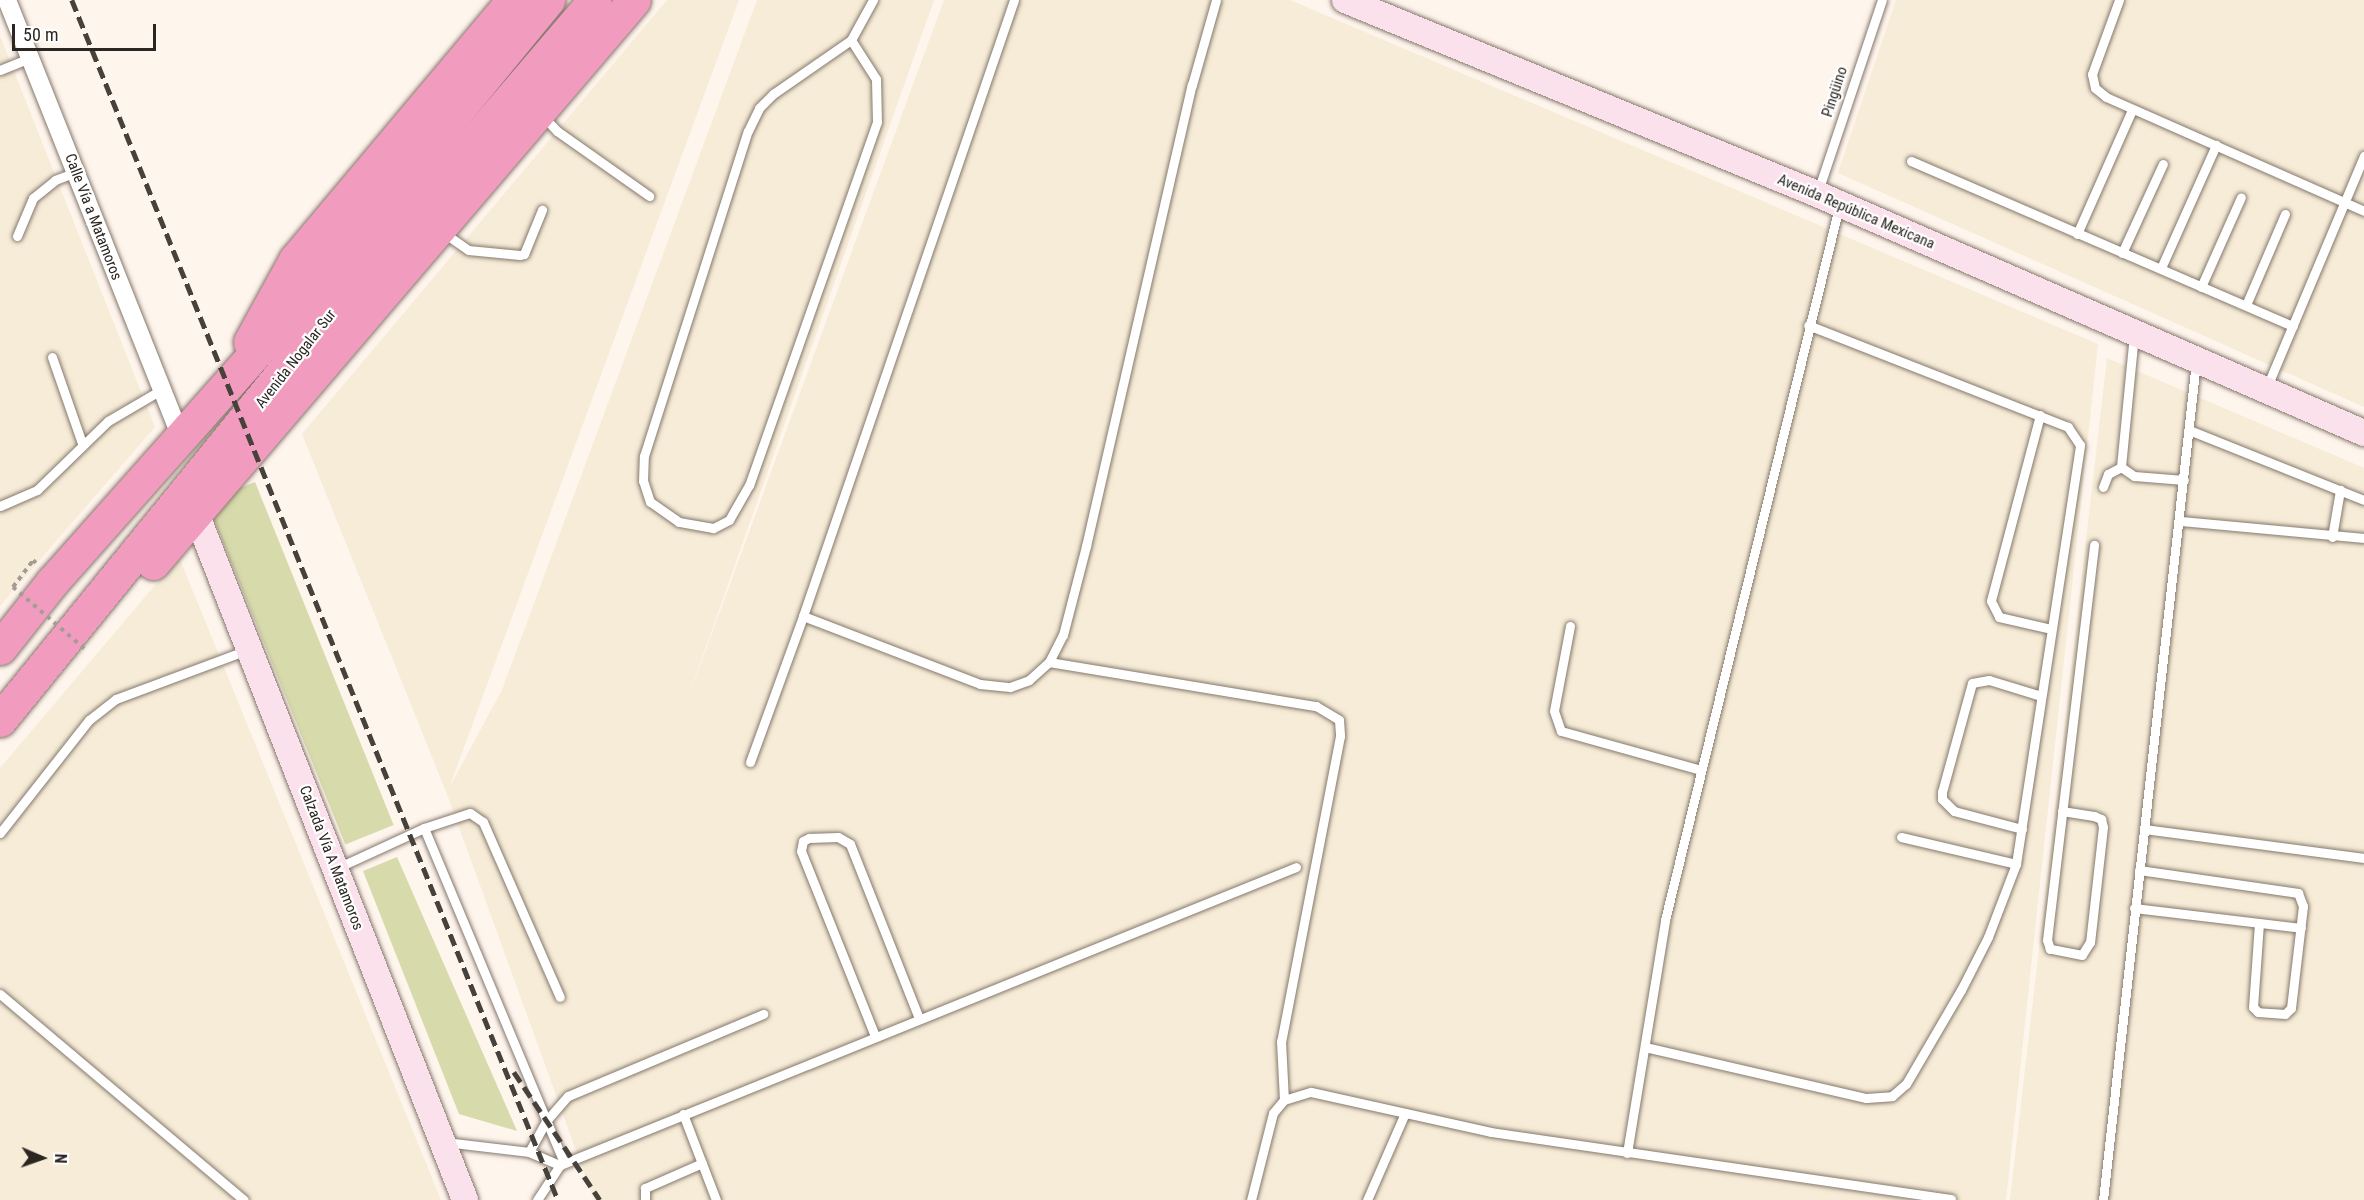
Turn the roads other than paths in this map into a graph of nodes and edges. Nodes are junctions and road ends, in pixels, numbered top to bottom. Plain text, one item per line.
1 (7, 0) edge
2 (513, 0) edge
3 (548, 0) edge
4 (595, 0) edge
5 (634, 0) edge
6 (873, 0) edge
7 (1014, 0) edge
8 (1216, 0) edge
9 (1345, 0) edge
10 (1882, 0) edge
11 (2119, 0) edge
12 (851, 40) junction
13 (30, 58) junction
14 (0, 70) edge
15 (2132, 110) junction
16 (540, 111) junction
17 (2216, 145) junction
18 (2364, 156) edge
19 (1911, 161) dead end
20 (2163, 164) dead end
21 (76, 172) junction
22 (649, 196) dead end
23 (2241, 197) dead end
24 (1829, 200) junction
25 (2345, 202) junction
26 (542, 210) dead end
27 (2364, 211) edge
28 (2285, 214) dead end
29 (385, 222) junction
30 (440, 229) junction
31 (2077, 234) junction
32 (17, 236) dead end
33 (2122, 253) junction
34 (2161, 268) junction
35 (2201, 287) junction
36 (2246, 305) junction
37 (1808, 325) junction
38 (2293, 326) junction
39 (2134, 332) junction
40 (52, 357) dead end
41 (2196, 360) junction
42 (236, 374) junction
43 (161, 390) junction
44 (2265, 390) junction
45 (2040, 416) junction
46 (2189, 430) junction
47 (2364, 433) edge
48 (180, 435) junction
49 (82, 443) junction
50 (2121, 467) junction
51 (2184, 480) junction
52 (2103, 487) dead end
53 (2340, 490) junction
54 (2364, 500) edge
55 (0, 507) edge
56 (197, 516) junction
57 (2181, 521) junction
58 (2332, 537) junction
59 (2364, 538) edge
60 (2094, 545) dead end
61 (103, 594) junction
62 (803, 616) junction
63 (1570, 626) dead end
64 (2051, 629) junction
65 (0, 648) edge
66 (249, 649) junction
67 (1049, 663) junction
68 (2041, 696) junction
69 (0, 720) edge
70 (750, 762) dead end
71 (1701, 770) junction
72 (2062, 811) junction
73 (424, 828) junction
74 (2144, 829) junction
75 (2022, 830) junction
76 (0, 833) edge
77 (1901, 837) dead end
78 (2364, 858) edge
79 (2016, 864) junction
80 (1296, 867) dead end
81 (335, 869) junction
82 (2139, 870) junction
83 (2134, 908) junction
84 (2259, 923) junction
85 (2301, 928) junction
86 (0, 994) edge
87 (560, 997) dead end
88 (763, 1014) dead end
89 (919, 1018) junction
90 (875, 1036) junction
91 (1645, 1047) junction
92 (1284, 1100) junction
93 (1405, 1113) junction
94 (683, 1114) junction
95 (546, 1121) junction
96 (442, 1142) junction
97 (529, 1152) junction
98 (1628, 1153) junction
99 (702, 1163) junction
100 (562, 1164) junction
101 (1950, 1199) edge
102 (244, 1200) edge
103 (465, 1200) edge
104 (537, 1200) edge
105 (645, 1200) edge
106 (716, 1200) edge
107 (1251, 1200) edge
108 (1367, 1200) edge
109 (2103, 1200) edge

1 - 13 street, Calle Vía a Matamoros
2 - 42 highway
3 - 29 highway, Avenida Nogalar Sur
4 - 29 highway, Avenida Nogalar Sur
5 - 16 highway
6 - 12 lane
7 - 62 lane
8 - 67 lane
9 - 24 street, Avenida República Mexicana
10 - 24 lane, Pingüino
11 - 15 lane
12 - 12 lane
13 - 14 lane
13 - 21 street, Calle Vía a Matamoros
15 - 17 lane
15 - 31 lane
16 - 22 lane
16 - 30 highway
17 - 25 lane
17 - 34 lane
18 - 25 lane
19 - 31 lane
20 - 33 lane
21 - 32 lane
21 - 43 street, Calle Vía a Matamoros
23 - 35 lane
24 - 37 lane, Pingüino
24 - 39 street, Avenida República Mexicana
25 - 27 lane
25 - 38 lane
26 - 30 lane
28 - 36 lane
29 - 42 highway, Avenida Nogalar Sur
29 - 61 highway, Avenida Nogalar Sur
30 - 56 highway
31 - 33 lane
33 - 34 lane
34 - 35 lane
35 - 36 lane
36 - 38 lane
37 - 45 lane
37 - 71 lane, Pingüino
38 - 44 lane
39 - 41 street, Avenida República Mexicana
39 - 50 lane
40 - 49 lane
41 - 44 street, Avenida República Mexicana
41 - 46 lane
42 - 48 highway, Avenida Nogalar Sur
43 - 48 street, Calle Vía a Matamoros
43 - 49 lane
44 - 47 street, Avenida República Mexicana
45 - 64 lane
45 - 64 lane
46 - 51 lane
46 - 53 lane
48 - 65 highway, Avenida Nogalar Sur
49 - 55 lane
50 - 51 lane
50 - 52 lane
51 - 57 lane
53 - 54 lane
53 - 58 lane
56 - 61 highway
56 - 66 street, Calzada Vía A Matamoros
57 - 58 lane
57 - 74 lane
58 - 59 lane
60 - 72 lane
61 - 69 highway, Avenida Nogalar Sur
62 - 67 lane
62 - 70 lane
63 - 71 lane
64 - 68 lane
66 - 76 lane
66 - 81 street, Calzada Vía A Matamoros
67 - 92 lane
68 - 75 lane
68 - 75 lane
71 - 91 lane, Pingüino
72 - 72 lane
73 - 81 lane
73 - 87 lane
73 - 95 lane
74 - 78 lane
74 - 82 lane
75 - 79 lane
77 - 79 lane
79 - 91 lane
80 - 89 lane
81 - 96 street, Calzada Vía A Matamoros
82 - 83 lane
82 - 85 lane
83 - 84 lane
83 - 109 lane
84 - 85 lane
84 - 85 lane
86 - 102 lane
88 - 95 lane
89 - 90 lane
89 - 90 lane
90 - 94 lane
91 - 98 lane, Pingüino
92 - 93 lane
92 - 107 lane
93 - 98 lane
93 - 108 lane
94 - 99 lane
94 - 100 lane
95 - 97 lane
95 - 100 lane
96 - 97 lane
96 - 103 street, Calzada Vía A Matamoros
97 - 100 lane
98 - 101 lane
99 - 105 lane
99 - 106 lane
100 - 104 lane

